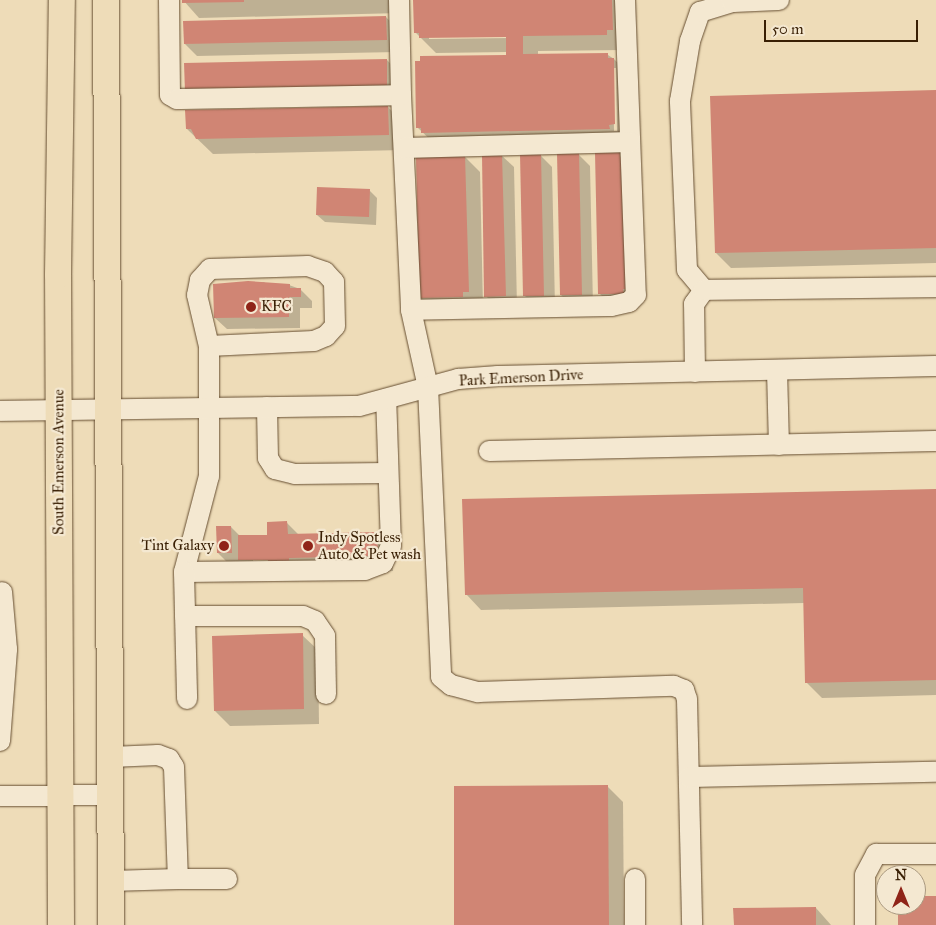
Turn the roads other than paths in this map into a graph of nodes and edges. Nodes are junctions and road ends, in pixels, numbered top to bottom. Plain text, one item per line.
1 (62, 0) edge
2 (106, 0) edge
3 (169, 0) edge
4 (399, 0) edge
5 (625, 0) edge
6 (779, 0) edge
7 (401, 95) junction
8 (630, 142) junction
9 (404, 148) junction
10 (936, 287) edge
11 (704, 290) junction
12 (411, 310) junction
13 (209, 346) junction
14 (936, 366) edge
15 (777, 370) junction
16 (695, 372) junction
17 (428, 387) junction
18 (386, 399) junction
19 (267, 407) junction
20 (208, 408) junction
21 (109, 410) junction
22 (0, 411) edge
23 (58, 411) junction
24 (936, 442) edge
25 (779, 445) junction
26 (490, 452) dead end
27 (388, 473) junction
28 (184, 572) junction
29 (2, 592) dead end
30 (185, 616) junction
31 (326, 694) dead end
32 (187, 699) dead end
33 (0, 741) edge
34 (110, 757) junction
35 (936, 772) edge
36 (689, 777) junction
37 (61, 795) junction
38 (111, 795) junction
39 (0, 796) edge
40 (936, 854) edge
41 (178, 879) junction
42 (227, 879) dead end
43 (635, 879) dead end
44 (111, 881) junction
45 (61, 925) edge
46 (111, 925) edge
47 (635, 925) edge
48 (692, 925) edge
49 (865, 925) edge

1 - 23 main road, South Emerson Avenue
2 - 21 main road
3 - 7 street
4 - 7 street
5 - 8 street
6 - 11 street
7 - 9 street
8 - 9 street
8 - 12 street
9 - 12 street
10 - 11 street
11 - 16 street
12 - 17 street
13 - 13 street
13 - 20 street
14 - 15 street, Park Emerson Drive
15 - 16 street, Park Emerson Drive
15 - 25 street
16 - 17 street, Park Emerson Drive
17 - 18 street, Park Emerson Drive
17 - 36 street
18 - 19 street, Park Emerson Drive
18 - 27 street
19 - 20 street, Park Emerson Drive
19 - 27 street
20 - 21 street, Park Emerson Drive
20 - 28 street
21 - 23 street, Park Emerson Drive
21 - 34 main road
22 - 23 street, Park Emerson Drive
23 - 37 main road, South Emerson Avenue
24 - 25 street
25 - 26 street
27 - 28 street
28 - 30 street
29 - 33 street
30 - 31 street
30 - 32 street
34 - 38 main road
34 - 41 street
35 - 36 street
36 - 48 street
37 - 38 street
37 - 39 street
37 - 45 main road, South Emerson Avenue
38 - 44 main road
40 - 49 street
41 - 42 street
41 - 44 street
43 - 47 street
44 - 46 main road

